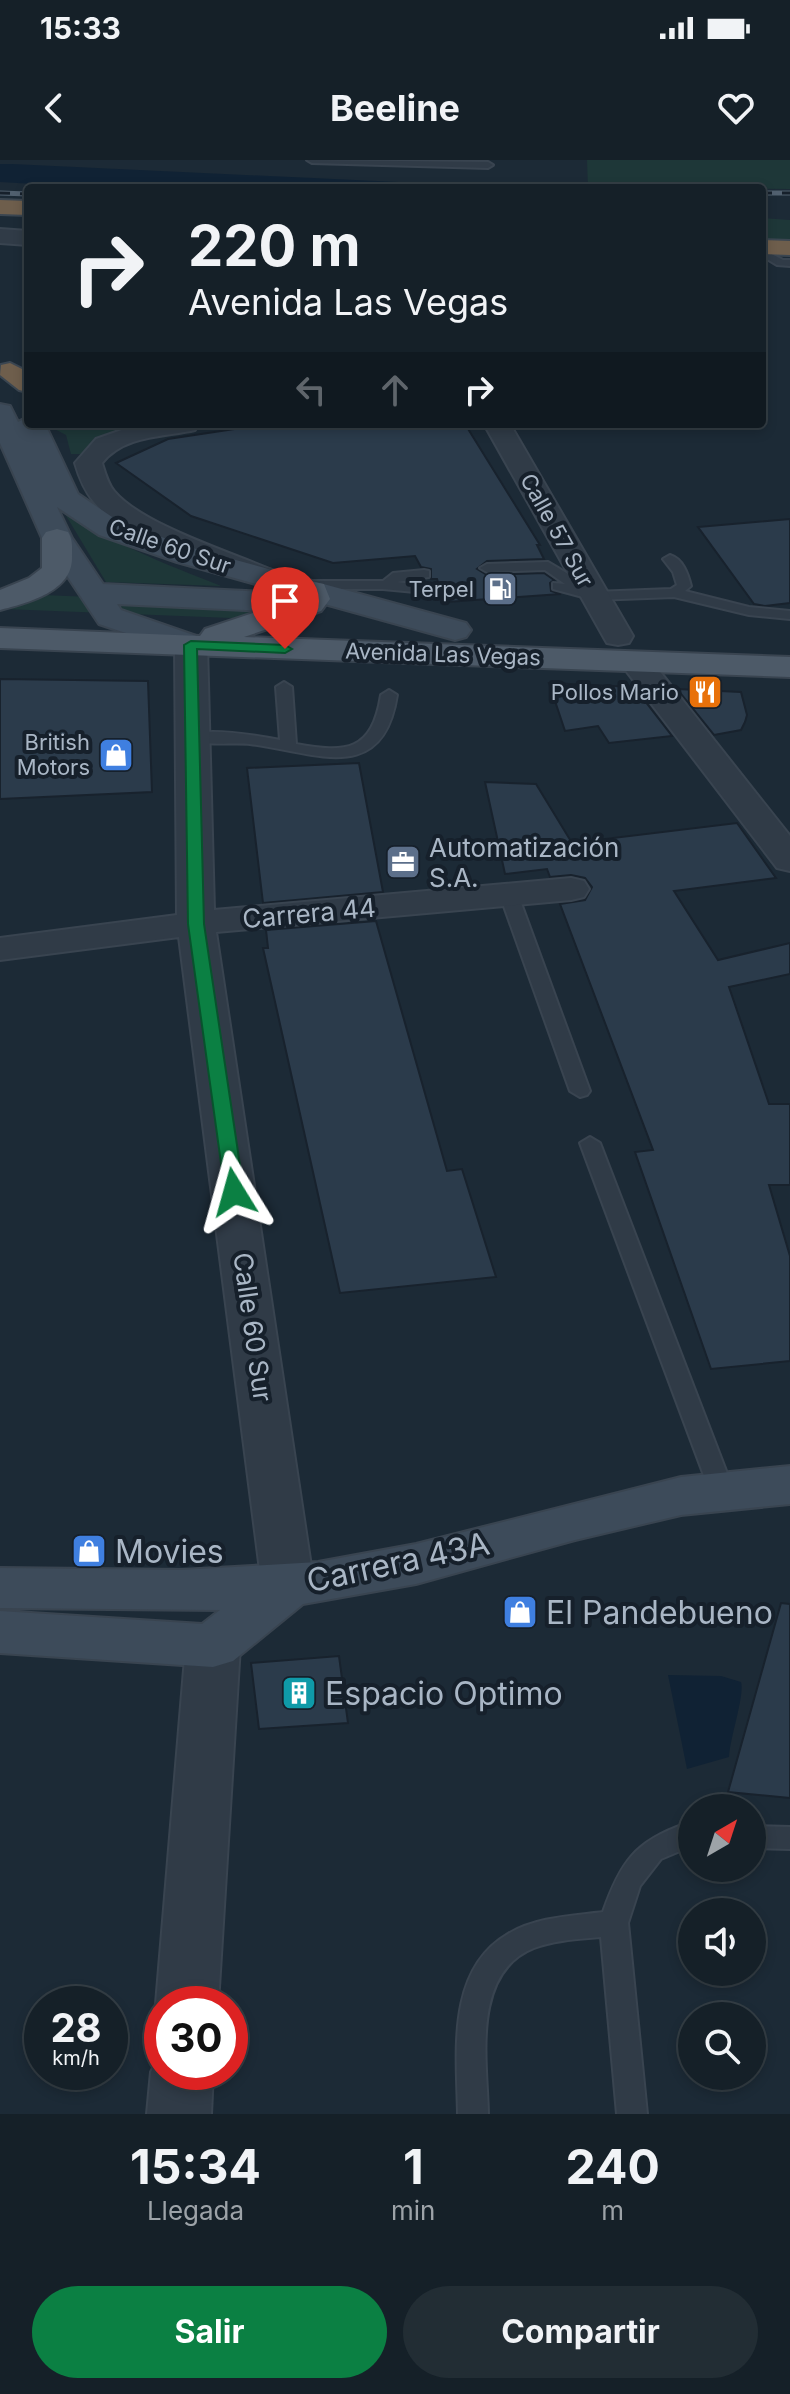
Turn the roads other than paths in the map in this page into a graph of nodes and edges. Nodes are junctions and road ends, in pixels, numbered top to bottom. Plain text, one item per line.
1 (312, 160) edge
2 (488, 165) dead end
3 (0, 207) edge
4 (24, 208) edge
5 (0, 236) edge
6 (24, 238) edge
7 (790, 248) edge
8 (766, 249) edge
9 (766, 252) edge
10 (790, 263) edge
11 (13, 371) edge
12 (24, 404) edge
13 (0, 412) edge
14 (33, 428) edge
15 (164, 428) edge
16 (499, 428) edge
17 (57, 538) junction
18 (670, 559) dead end
19 (487, 568) dead end
20 (424, 574) dead end
21 (558, 586) dead end
22 (295, 589) junction
23 (442, 592) dead end
24 (674, 593) junction
25 (378, 596) junction
26 (594, 596) junction
27 (0, 601) edge
28 (102, 605) junction
29 (0, 614) edge
30 (48, 615) junction
31 (790, 615) edge
32 (255, 623) junction
33 (0, 628) edge
34 (455, 630) junction
35 (0, 638) edge
36 (790, 641) edge
37 (191, 645) junction
38 (627, 648) junction
39 (790, 667) edge
40 (284, 687) dead end
41 (389, 695) dead end
42 (192, 738) junction
43 (288, 746) junction
44 (790, 860) edge
45 (571, 889) dead end
46 (509, 895) junction
47 (196, 924) junction
48 (0, 949) edge
49 (580, 1091) dead end
50 (590, 1143) dead end
51 (790, 1485) edge
52 (721, 1489) junction
53 (288, 1586) junction
54 (0, 1588) edge
55 (0, 1632) edge
56 (213, 1646) junction
57 (766, 1837) edge
58 (678, 1838) edge
59 (790, 1838) edge
60 (614, 1923) junction
61 (188, 1986) edge
62 (181, 2090) edge
63 (179, 2114) edge
64 (473, 2114) edge
65 (632, 2114) edge

1 - 2 lane
3 - 4 highway
5 - 6 street
7 - 8 highway
9 - 10 lane
11 - 12 main road
13 - 17 main road
14 - 22 main road, Calle 60 Sur
15 - 22 street, Calle 60 Sur
16 - 26 street, Calle 57 Sur
17 - 27 main road
17 - 28 main road
18 - 24 lane
19 - 26 lane
20 - 25 lane
21 - 26 lane
22 - 25 main road
22 - 28 main road
22 - 32 main road
23 - 25 lane
24 - 26 lane
24 - 31 lane
25 - 34 main road
26 - 38 street, Calle 57 Sur
28 - 30 main road, Avenida Las Vegas
28 - 32 main road, Avenida Las Vegas
28 - 37 main road
29 - 30 main road, Avenida Las Vegas
30 - 33 main road
32 - 34 main road, Avenida Las Vegas
32 - 37 main road
34 - 38 main road, Avenida Las Vegas
35 - 37 main road, Avenida Las Vegas
36 - 38 main road, Avenida Las Vegas
37 - 38 main road, Avenida Las Vegas
37 - 42 street, Calle 60 Sur
38 - 39 main road, Avenida Las Vegas
38 - 44 street, Calle 57 Sur
40 - 43 lane
41 - 43 lane
42 - 43 lane
42 - 47 street, Calle 60 Sur
45 - 46 street, Carrera 44
46 - 47 street, Carrera 44
46 - 49 lane
47 - 48 street, Carrera 44
47 - 53 street, Calle 60 Sur
50 - 52 lane
51 - 52 main road, Carrera 43A
52 - 53 main road, Carrera 43A
53 - 54 main road, Carrera 43A
53 - 56 main road
55 - 56 main road
56 - 61 street
57 - 59 lane
58 - 60 lane
60 - 64 lane
60 - 65 lane
62 - 63 street

